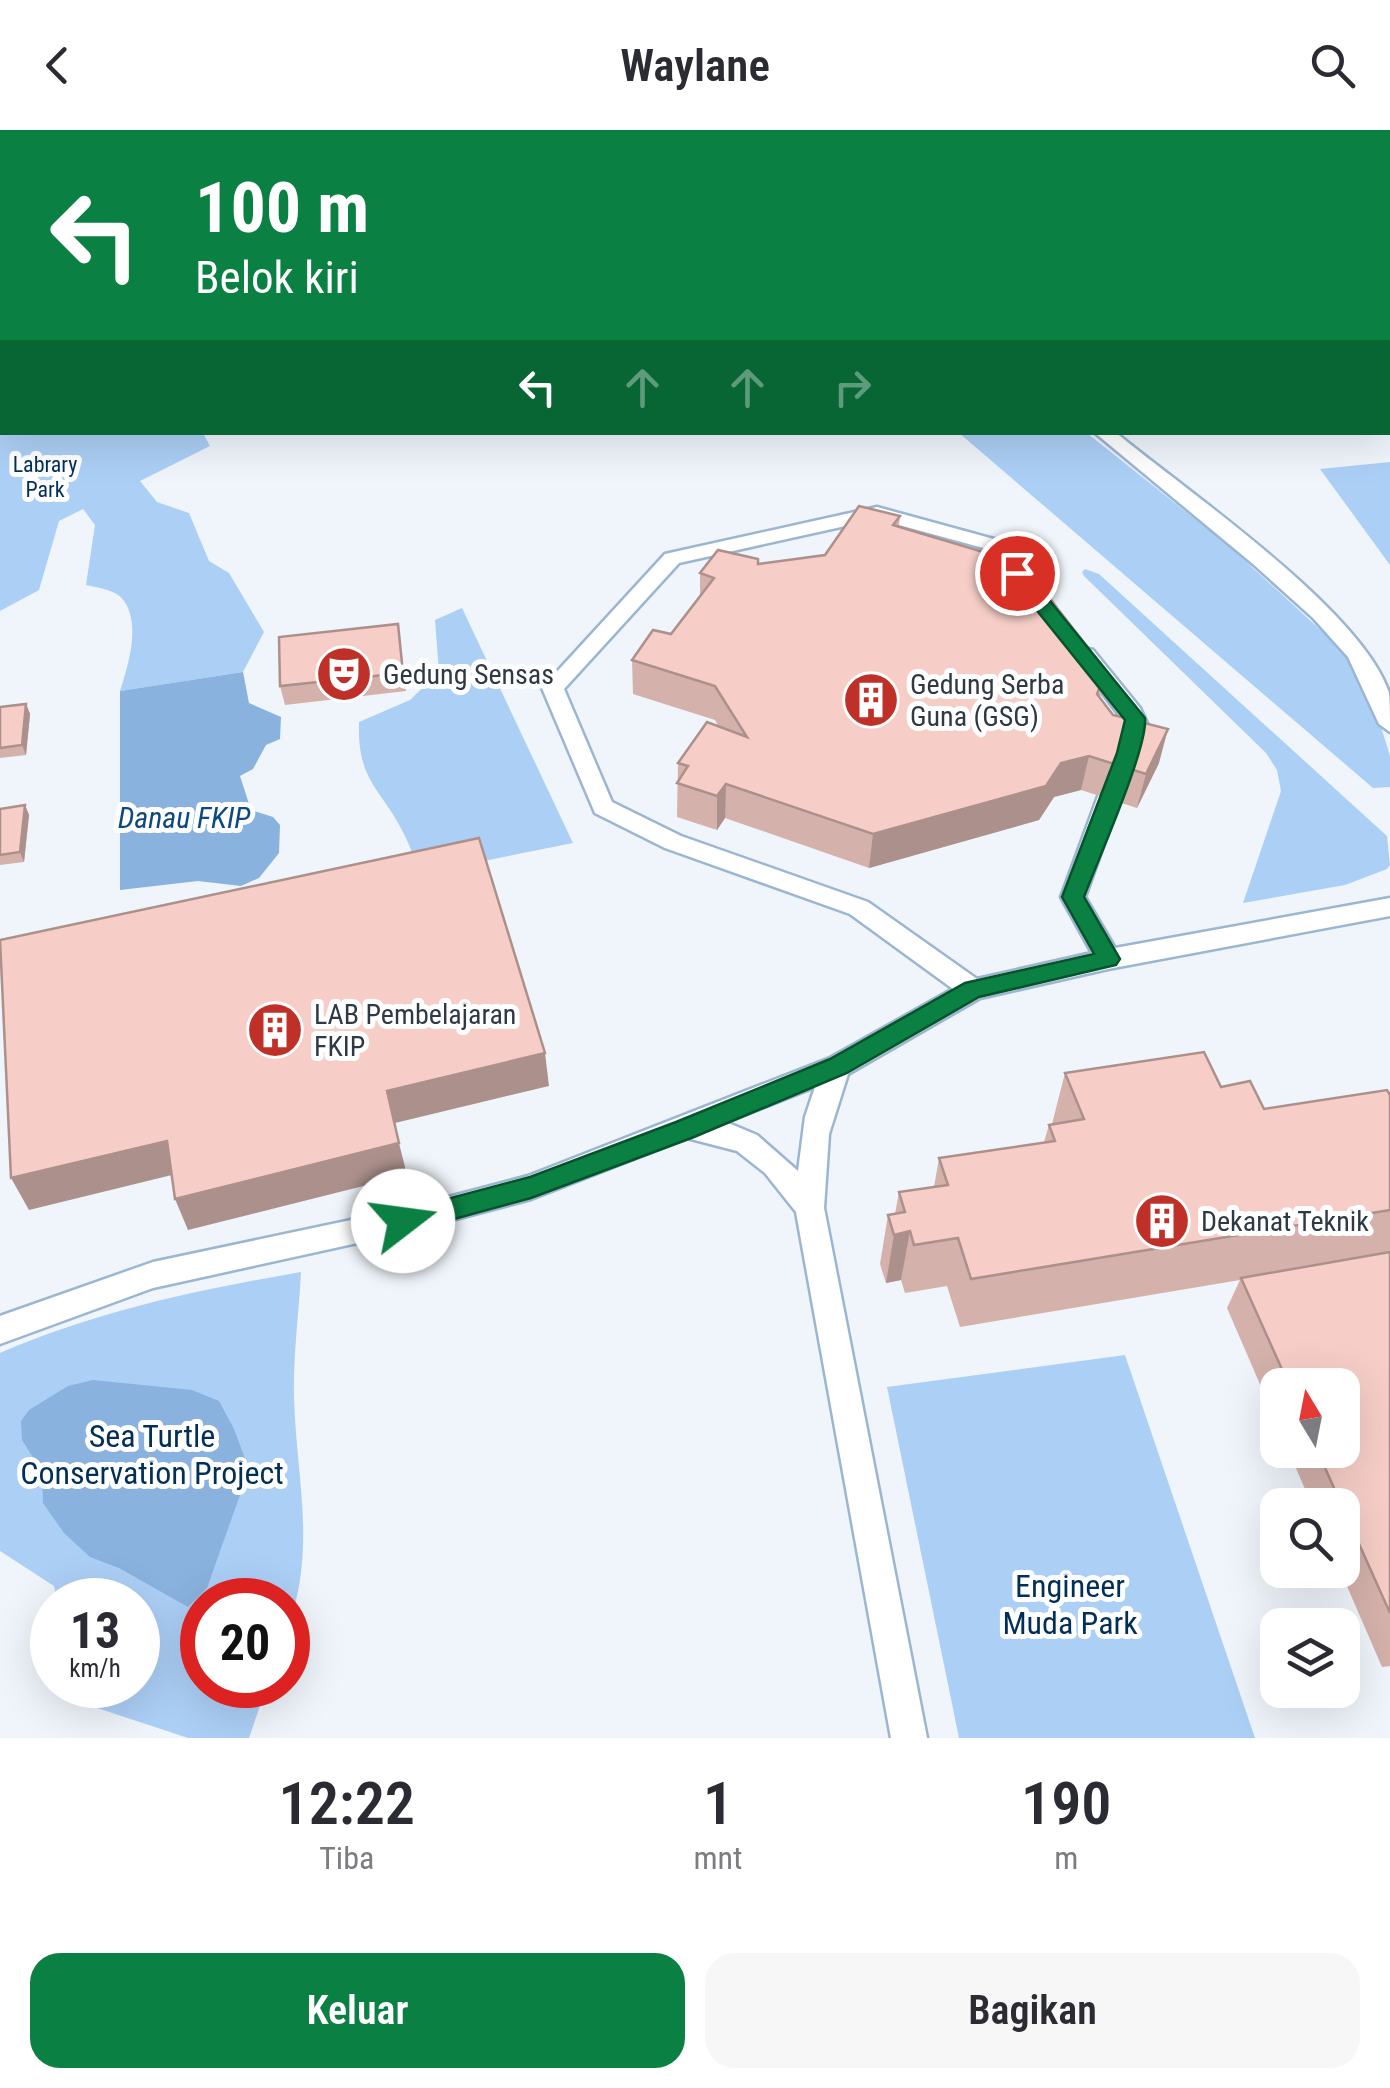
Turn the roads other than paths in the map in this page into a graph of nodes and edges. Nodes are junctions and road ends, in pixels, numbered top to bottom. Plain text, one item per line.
1 (1107, 435) edge
2 (1044, 606) edge
3 (1069, 636) edge
4 (1390, 724) edge
5 (1390, 907) edge
6 (1108, 959) junction
7 (973, 990) junction
8 (838, 1066) junction
9 (685, 1130) junction
10 (810, 1208) junction
11 (0, 1330) edge
12 (909, 1738) edge

1 - 4 lane
2 - 7 lane
3 - 6 lane
5 - 6 lane
6 - 7 lane
7 - 8 lane
8 - 9 lane
8 - 10 lane
9 - 10 lane
9 - 11 lane
10 - 12 lane

